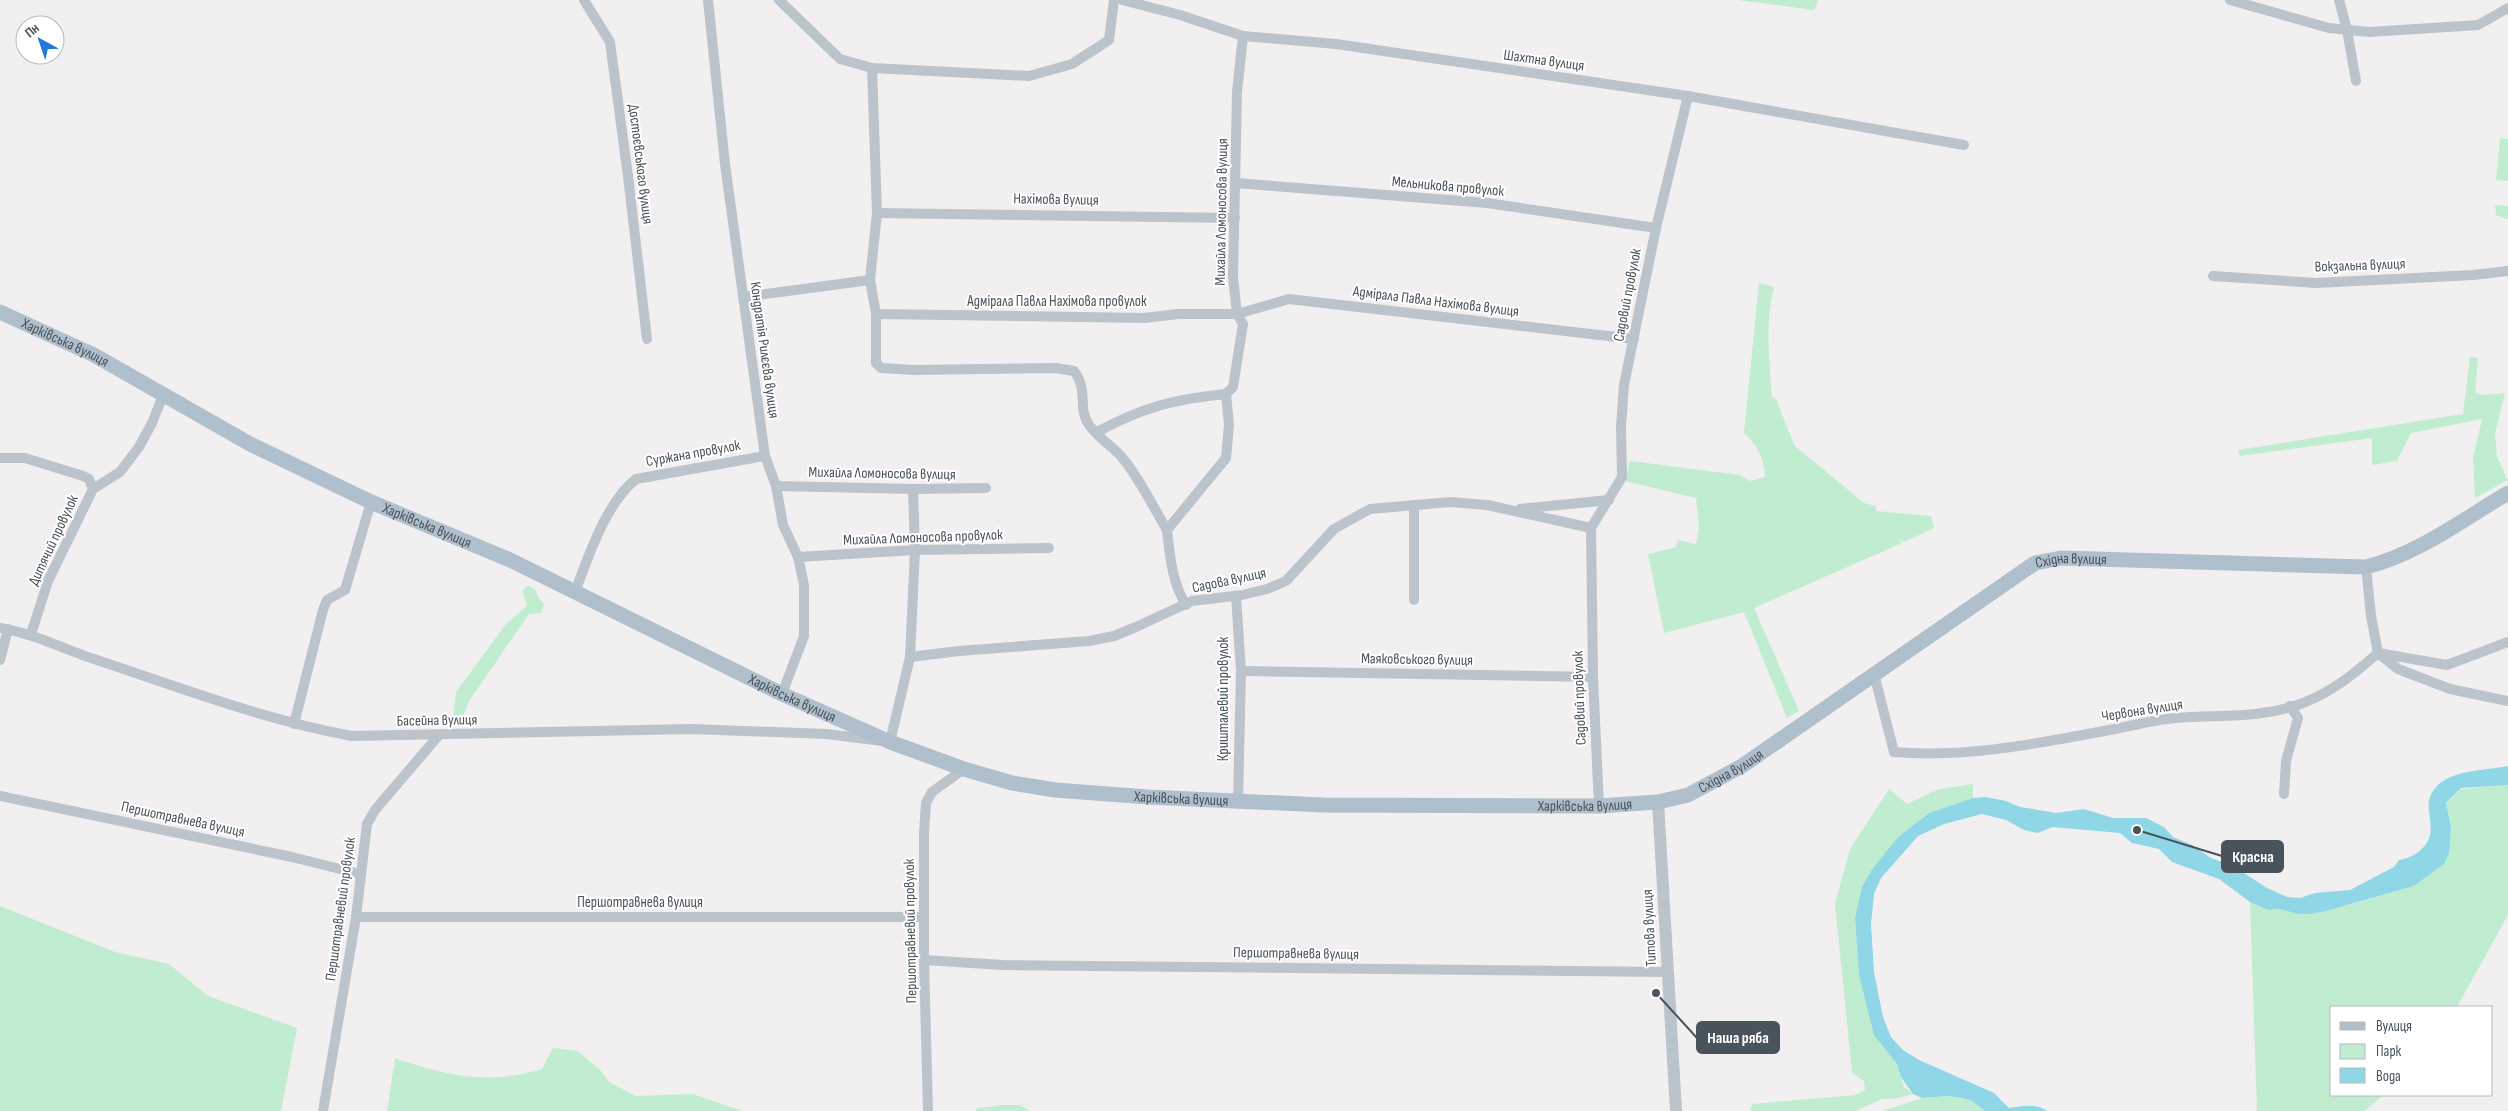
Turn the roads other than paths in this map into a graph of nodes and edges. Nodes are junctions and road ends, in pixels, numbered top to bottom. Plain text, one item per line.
1 (584, 0) edge
2 (708, 0) edge
3 (779, 0) edge
4 (1114, 0) edge
5 (1122, 0) edge
6 (2230, 0) edge
7 (2339, 0) edge
8 (2508, 8) edge
9 (2347, 30) junction
10 (1243, 36) junction
11 (872, 68) junction
12 (2356, 81) dead end
13 (1688, 96) junction
14 (1964, 146) dead end
15 (1236, 183) junction
16 (876, 213) junction
17 (1235, 218) junction
18 (1656, 228) junction
19 (2508, 271) edge
20 (2213, 276) dead end
21 (870, 280) junction
22 (743, 296) junction
23 (0, 312) edge
24 (876, 314) junction
25 (1237, 314) junction
26 (647, 339) dead end
27 (1634, 339) junction
28 (1229, 390) junction
29 (164, 393) junction
30 (1097, 432) junction
31 (765, 456) junction
32 (0, 458) edge
33 (776, 486) junction
34 (986, 488) dead end
35 (94, 489) junction
36 (913, 489) junction
37 (2508, 493) edge
38 (1609, 500) junction
39 (371, 502) junction
40 (1414, 505) junction
41 (1511, 510) junction
42 (1591, 528) junction
43 (1167, 530) junction
44 (1049, 548) dead end
45 (915, 550) junction
46 (798, 557) junction
47 (2366, 567) junction
48 (575, 592) junction
49 (1236, 596) junction
50 (1414, 600) dead end
51 (1186, 605) junction
52 (4, 628) edge
53 (31, 634) junction
54 (2508, 642) edge
55 (2378, 653) junction
56 (910, 658) junction
57 (0, 660) edge
58 (1241, 671) junction
59 (1874, 674) junction
60 (1593, 677) junction
61 (782, 694) junction
62 (2508, 701) edge
63 (2290, 706) junction
64 (294, 724) junction
65 (439, 735) junction
66 (890, 742) junction
67 (964, 769) junction
68 (2284, 794) dead end
69 (0, 796) edge
70 (1238, 802) junction
71 (1658, 802) junction
72 (1599, 806) junction
73 (360, 874) junction
74 (356, 917) junction
75 (924, 917) junction
76 (924, 960) junction
77 (1667, 972) junction
78 (323, 1111) edge
79 (928, 1111) edge
80 (1676, 1111) edge

1 - 26 street, Достоєвського вулиця
2 - 22 street, Кондратія Рилєєва вулиця
3 - 11 street
4 - 11 street
5 - 10 street, Шахтна вулиця
6 - 9 street
7 - 9 street
8 - 9 street
9 - 12 street
10 - 13 street, Шахтна вулиця
10 - 15 street, Михайла Ломоносова вулиця
11 - 16 street
13 - 14 street, Шахтна вулиця
13 - 18 street, Садовий провулок
15 - 17 street, Михайла Ломоносова вулиця
15 - 18 street, Мельникова провулок
16 - 17 street, Нахімова вулиця
16 - 21 street
17 - 25 street, Михайла Ломоносова вулиця
18 - 27 street, Садовий провулок
19 - 20 street, Вокзальна вулиця
21 - 22 street
21 - 24 street
22 - 31 street, Кондратія Рилєєва вулиця
23 - 29 main road, Харківська вулиця
24 - 25 street, Адмірала Павла Нахімова провулок
24 - 30 street
25 - 27 street, Адмірала Павла Нахімова вулиця
25 - 28 street, Михайла Ломоносова вулиця
27 - 38 street, Садовий провулок
28 - 30 street
28 - 43 street, Михайла Ломоносова вулиця
29 - 35 street, Дитячий провулок
29 - 39 main road, Харківська вулиця
30 - 43 street
31 - 33 street, Кондратія Рилєєва вулиця
31 - 48 street, Суржана провулок
32 - 35 street
33 - 36 street, Михайла Ломоносова вулиця
33 - 46 street, Кондратія Рилєєва вулиця
34 - 36 street, Михайла Ломоносова вулиця
35 - 53 street, Дитячий провулок
36 - 45 street
37 - 47 main road, Східна вулиця
38 - 41 street
38 - 42 street, Садовий провулок
39 - 48 main road, Харківська вулиця
39 - 64 street
40 - 41 street, Садова вулиця
40 - 49 street, Садова вулиця
40 - 50 street
41 - 42 street, Садова вулиця
42 - 60 street, Садовий провулок
43 - 51 street
44 - 45 street, Михайла Ломоносова провулок
45 - 46 street, Михайла Ломоносова провулок
45 - 56 street
46 - 61 street, Кондратія Рилєєва вулиця
47 - 55 street
47 - 59 main road, Східна вулиця
48 - 61 main road, Харківська вулиця
49 - 51 street, Садова вулиця
49 - 58 street, Кришталевий провулок
51 - 56 street, Садова вулиця
52 - 53 street, Басейна вулиця
52 - 57 street
53 - 64 street, Басейна вулиця
54 - 55 street
55 - 62 street
55 - 63 street, Червона вулиця
56 - 66 street
58 - 60 street, Маяковського вулиця
58 - 70 street, Кришталевий провулок
59 - 63 street, Червона вулиця
59 - 71 main road, Східна вулиця
60 - 72 street, Садовий провулок
61 - 66 main road, Харківська вулиця
63 - 68 street
64 - 65 street, Басейна вулиця
65 - 66 street, Басейна вулиця
65 - 73 street, Першотравневий провулок
66 - 67 main road, Харківська вулиця
67 - 70 main road, Харківська вулиця
67 - 75 street, Першотравневий провулок
69 - 73 street, Першотравнева вулиця
70 - 72 main road, Харківська вулиця
71 - 72 main road, Харківська вулиця
71 - 77 street, Титова вулиця
73 - 74 street, Першотравневий провулок
74 - 75 street, Першотравнева вулиця
74 - 78 street, Першотравневий провулок
75 - 76 street, Першотравневий провулок
76 - 77 street, Першотравнева вулиця
76 - 79 street, Першотравневий провулок
77 - 80 street, Титова вулиця

